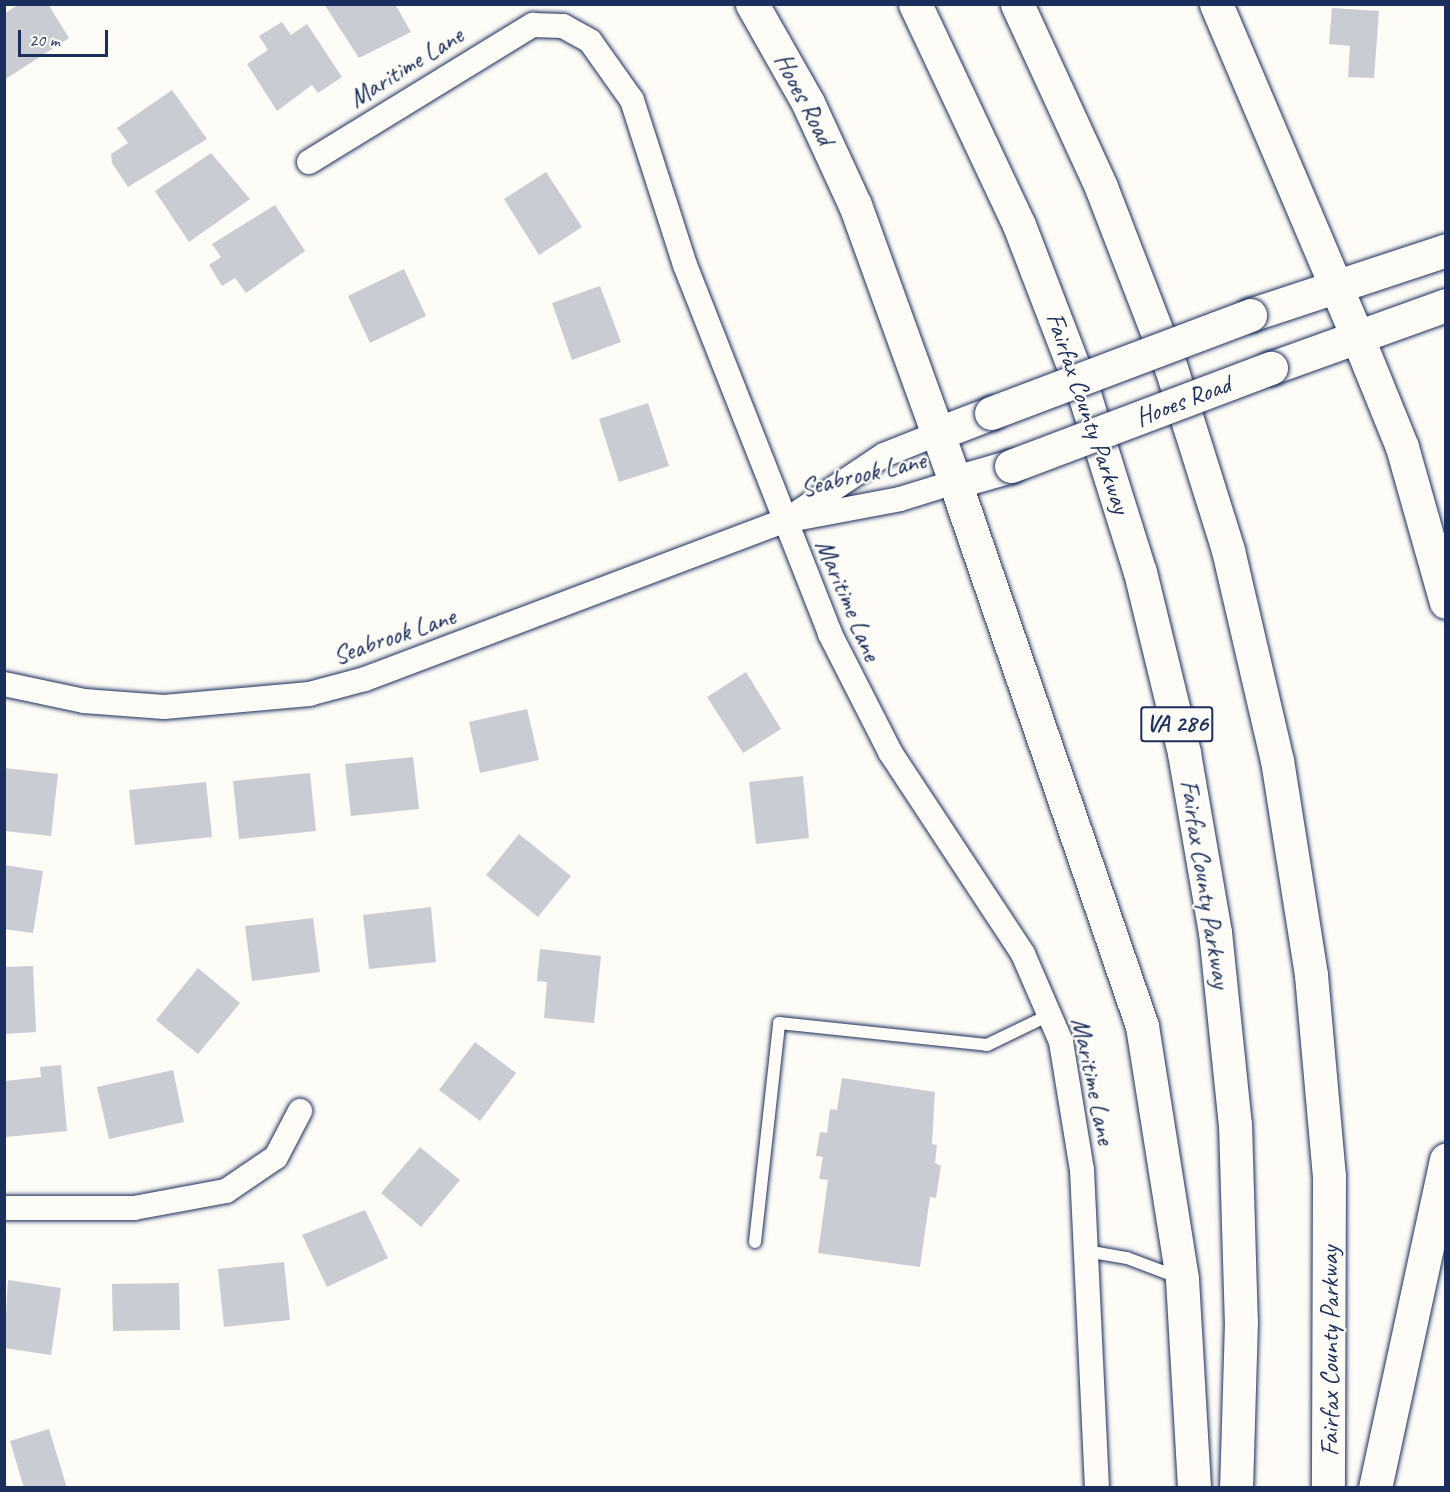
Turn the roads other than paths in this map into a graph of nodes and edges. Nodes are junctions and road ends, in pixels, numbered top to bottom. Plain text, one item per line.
1 (752, 4) edge
2 (915, 4) edge
3 (1017, 4) edge
4 (1216, 4) edge
5 (309, 162) dead end
6 (1446, 250) edge
7 (1334, 284) junction
8 (1446, 304) edge
9 (1357, 336) junction
10 (939, 433) junction
11 (955, 482) junction
12 (784, 521) junction
13 (1446, 602) edge
14 (4, 684) edge
15 (1051, 1014) junction
16 (300, 1112) dead end
17 (1446, 1160) edge
18 (4, 1208) edge
19 (755, 1242) dead end
20 (1086, 1251) junction
21 (1182, 1279) junction
22 (1096, 1488) edge
23 (1194, 1488) edge
24 (1236, 1488) edge
25 (1328, 1488) edge
26 (1375, 1488) edge

1 - 10 main road, Hooes Road
2 - 24 main road, Fairfax County Parkway / VA 286
3 - 25 main road, Fairfax County Parkway
4 - 7 main road
5 - 12 street, Maritime Lane
6 - 7 main road
7 - 9 main road
7 - 10 main road, bridge
8 - 9 main road, Hooes Road
9 - 11 main road, Hooes Road, bridge
9 - 13 main road
10 - 11 main road, Hooes Road
10 - 12 street, Seabrook Lane
11 - 12 street, Seabrook Lane
11 - 21 main road
12 - 14 street, Seabrook Lane
12 - 15 street, Maritime Lane
15 - 19 lane
15 - 20 street, Maritime Lane
16 - 18 street
17 - 26 main road
20 - 21 lane
20 - 22 street, Maritime Lane
21 - 23 main road

